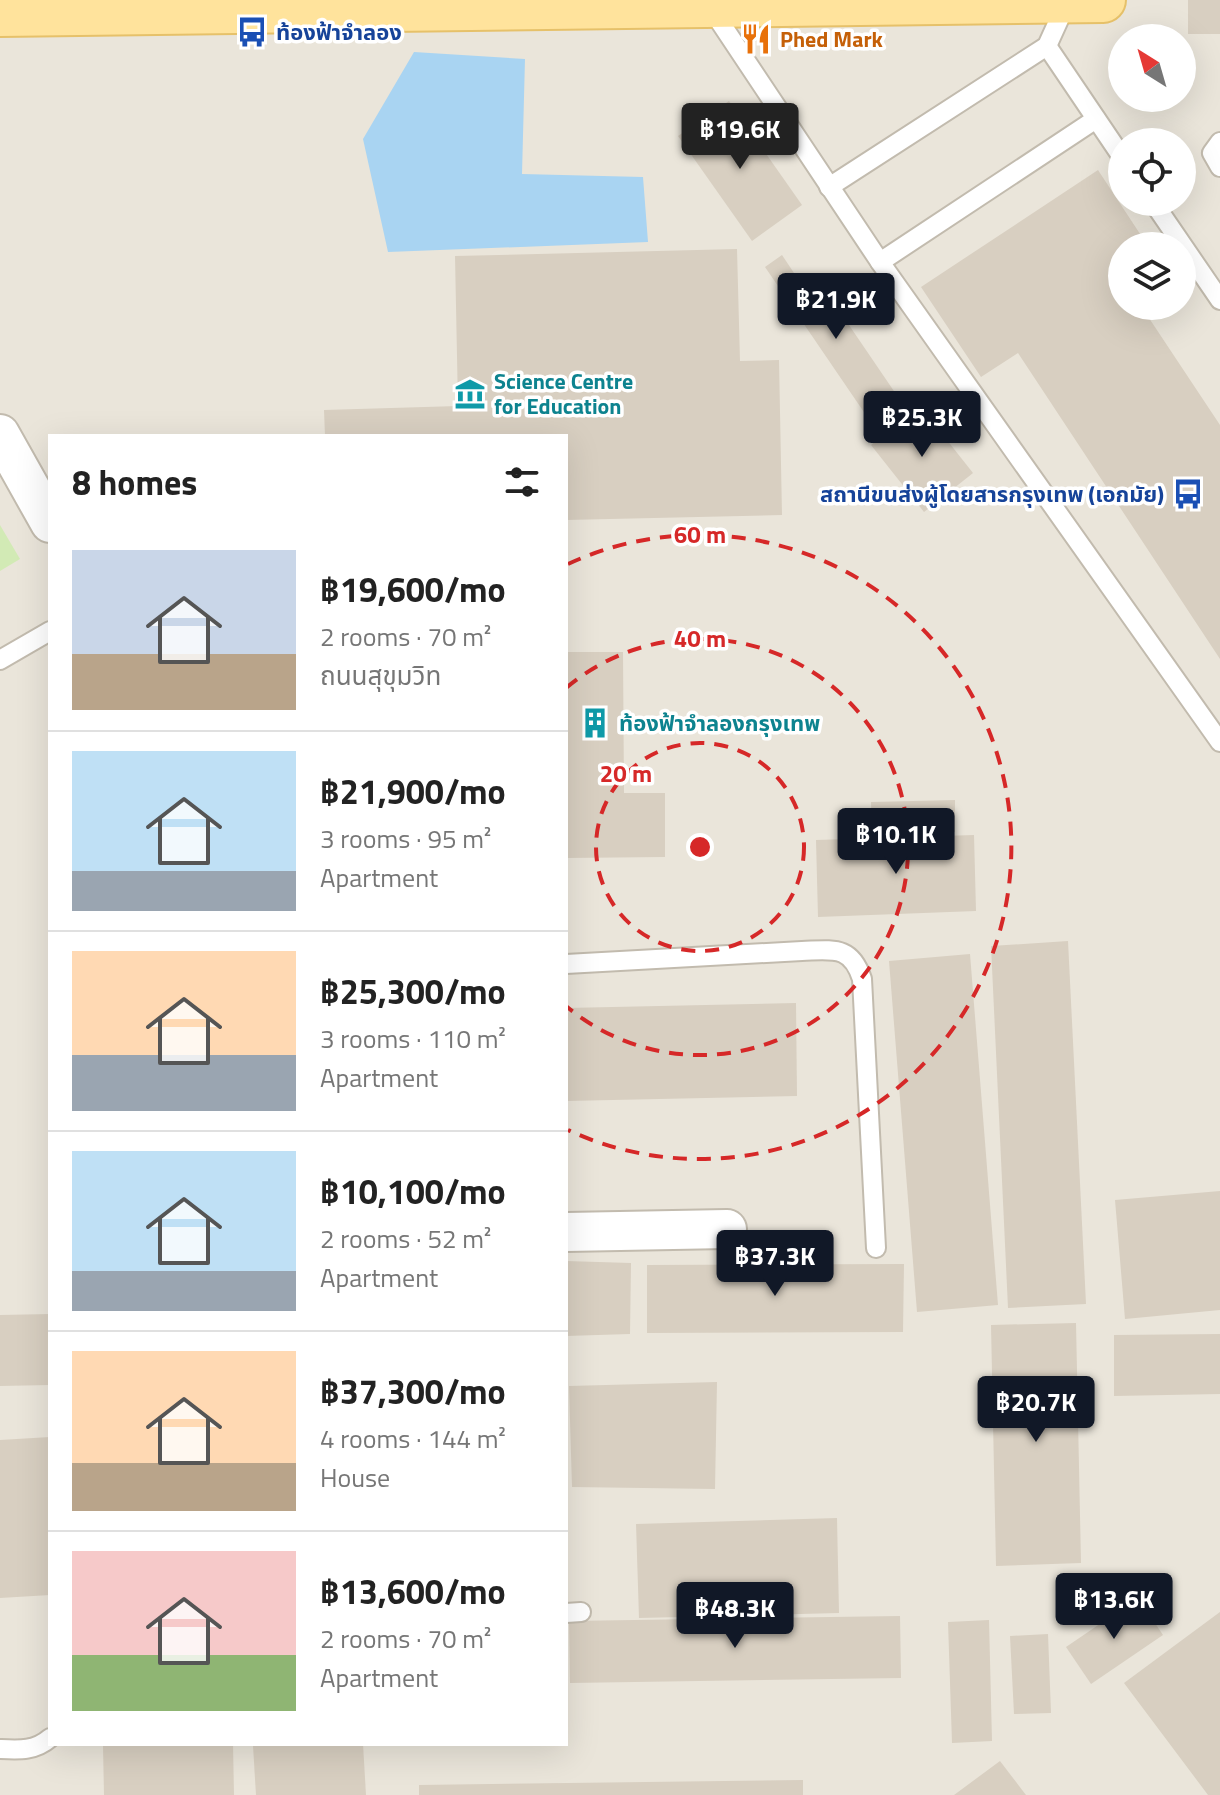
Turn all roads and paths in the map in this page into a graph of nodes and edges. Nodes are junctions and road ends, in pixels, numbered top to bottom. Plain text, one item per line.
1 (1079, 1) edge
2 (708, 5) junction
3 (26, 9) edge
4 (1047, 46) junction
5 (1096, 119) junction
6 (1108, 137) edge
7 (1220, 142) edge
8 (1220, 167) edge
9 (829, 187) junction
10 (1163, 216) edge
11 (880, 262) junction
12 (1220, 300) edge
13 (0, 434) edge
14 (48, 519) edge
15 (48, 632) edge
16 (0, 660) edge
17 (1220, 742) edge
18 (568, 964) edge
19 (727, 1229) dead end
20 (568, 1232) edge
21 (876, 1248) dead end
22 (48, 1740) edge
23 (0, 1749) edge

1 - 2 main road
1 - 4 lane
2 - 3 main road
2 - 9 lane
4 - 5 lane
4 - 9 lane
5 - 6 lane
5 - 11 lane
7 - 8 lane
9 - 11 lane
10 - 12 lane
11 - 17 lane
13 - 14 street
15 - 16 lane
18 - 21 lane
19 - 20 street
22 - 23 lane

